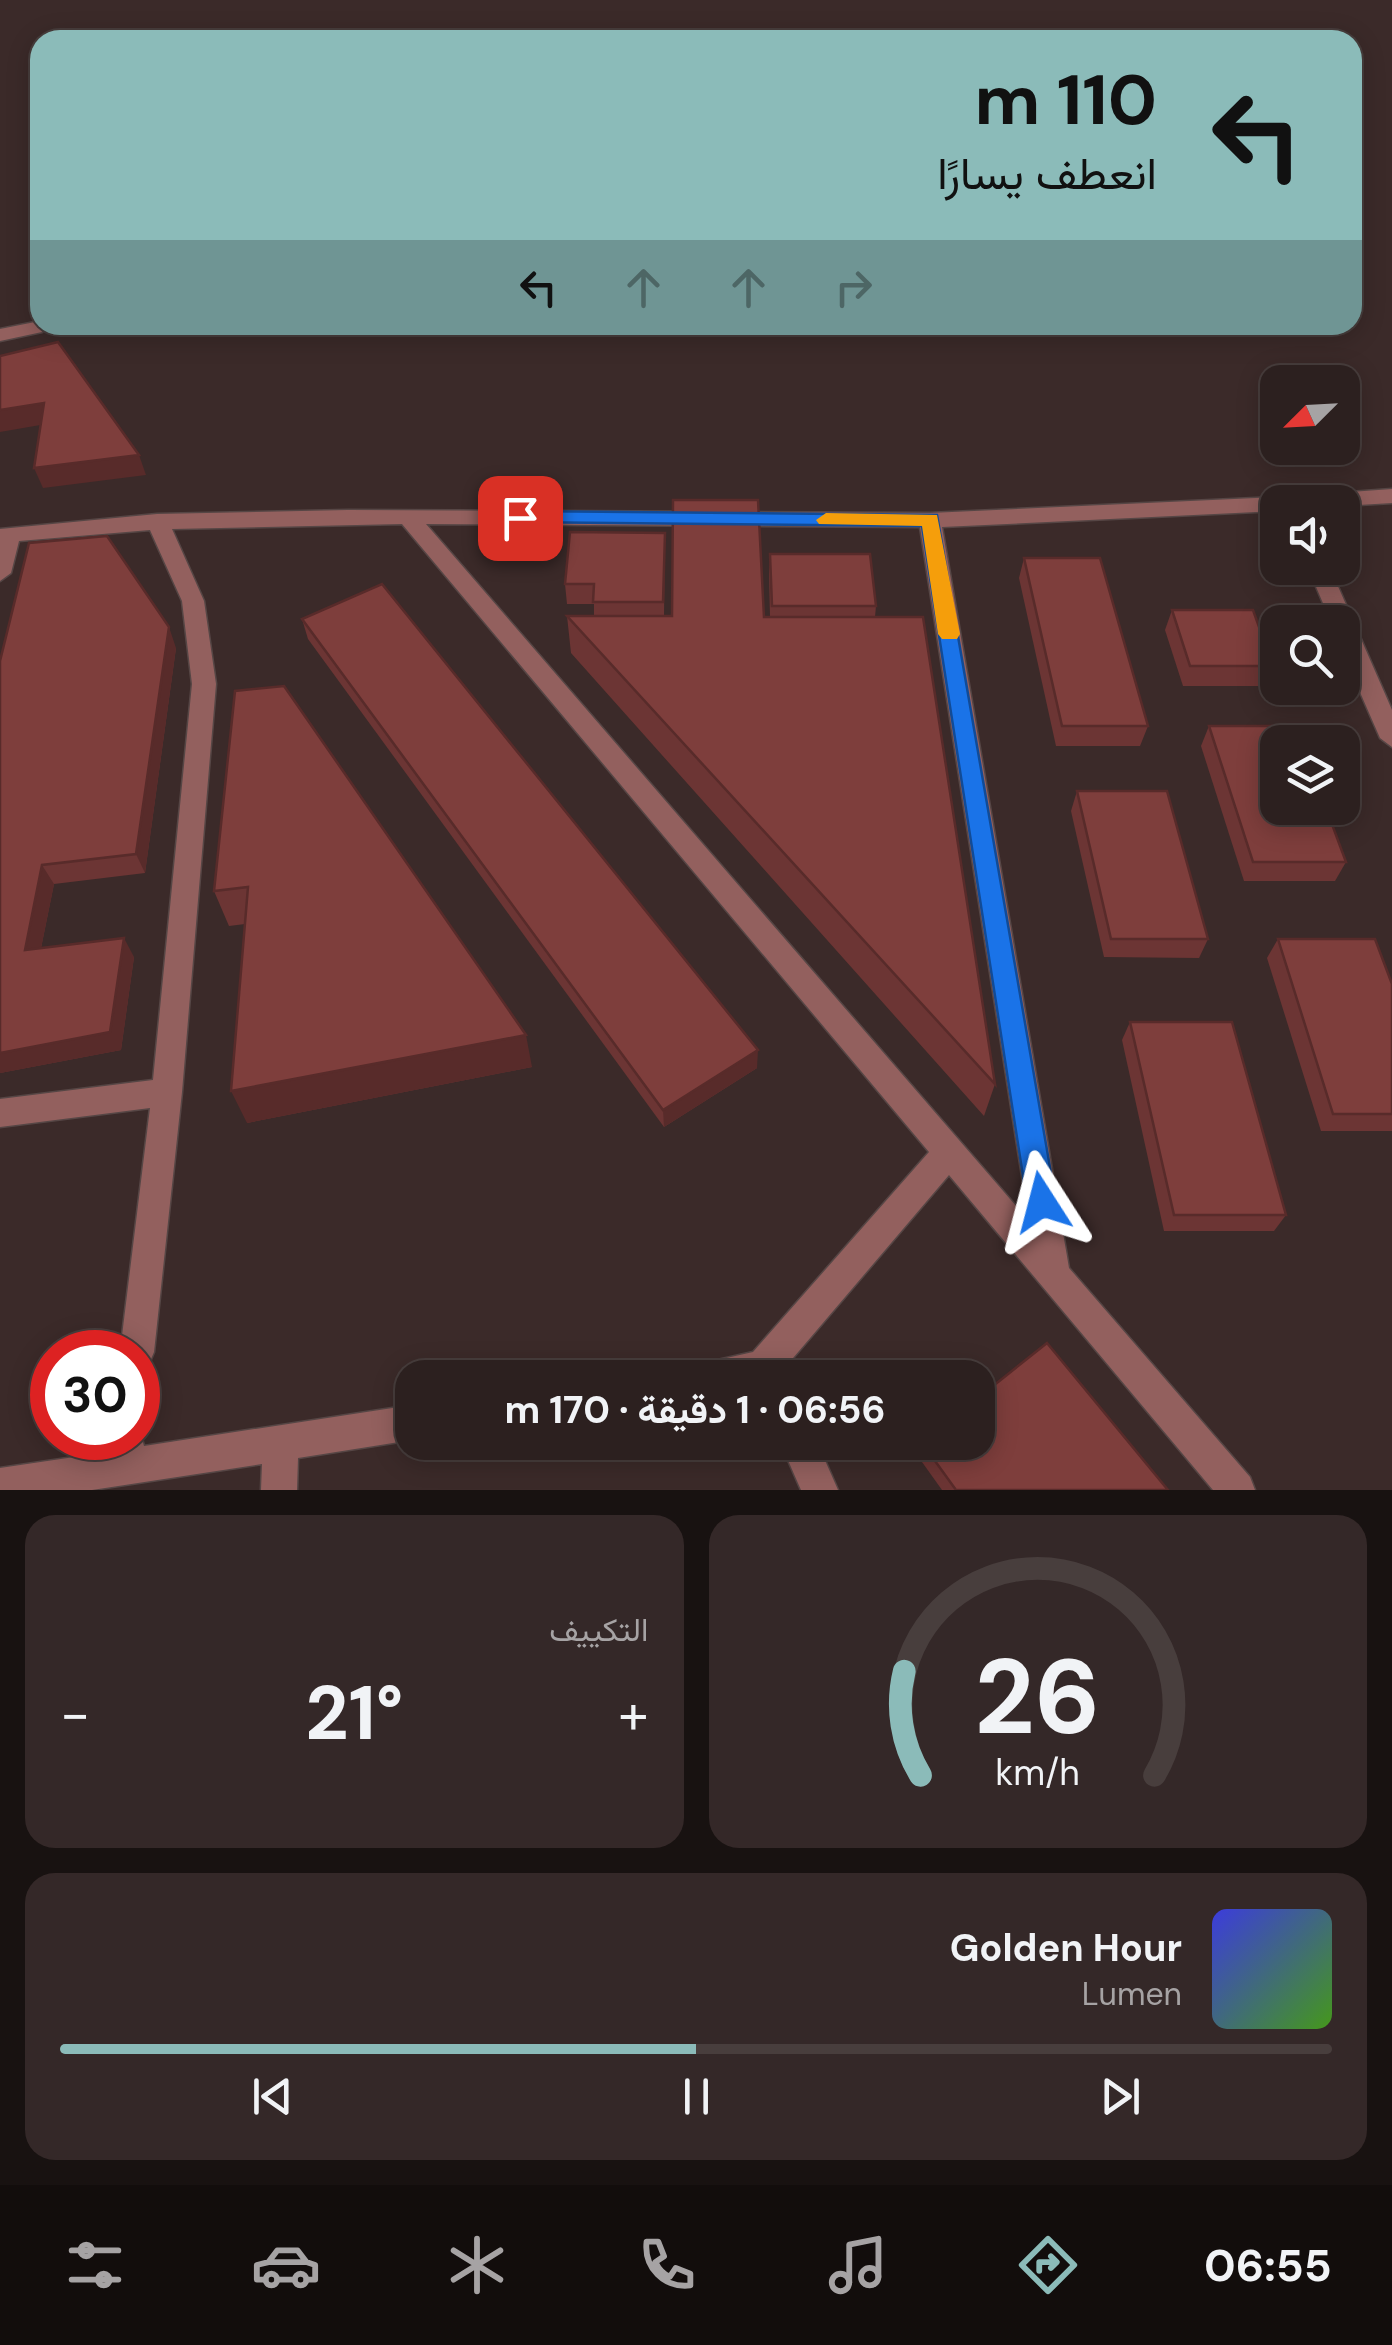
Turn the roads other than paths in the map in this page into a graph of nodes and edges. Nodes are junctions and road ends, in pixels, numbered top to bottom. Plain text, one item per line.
1 (30, 329) edge
2 (0, 336) edge
3 (1392, 496) edge
4 (1360, 498) edge
5 (1260, 505) edge
6 (408, 517) junction
7 (157, 520) junction
8 (930, 520) junction
9 (5, 536) edge
10 (0, 573) edge
11 (1360, 664) edge
12 (1392, 738) edge
13 (167, 1092) junction
14 (0, 1113) edge
15 (948, 1153) junction
16 (1054, 1278) junction
17 (140, 1330) edge
18 (775, 1360) edge
19 (395, 1425) edge
20 (280, 1443) junction
21 (160, 1450) edge
22 (96, 1460) edge
23 (806, 1460) edge
24 (0, 1486) edge
25 (279, 1490) edge
26 (820, 1490) edge
27 (1237, 1490) edge

1 - 2 street
3 - 4 street
5 - 8 street
6 - 7 street
6 - 8 street
6 - 15 street
7 - 9 street
7 - 13 street
8 - 16 street
9 - 10 street
11 - 12 street
13 - 14 street
13 - 17 street
15 - 16 street
15 - 18 street
16 - 27 street
19 - 20 street
20 - 21 street
20 - 25 street
22 - 24 street
23 - 26 street

